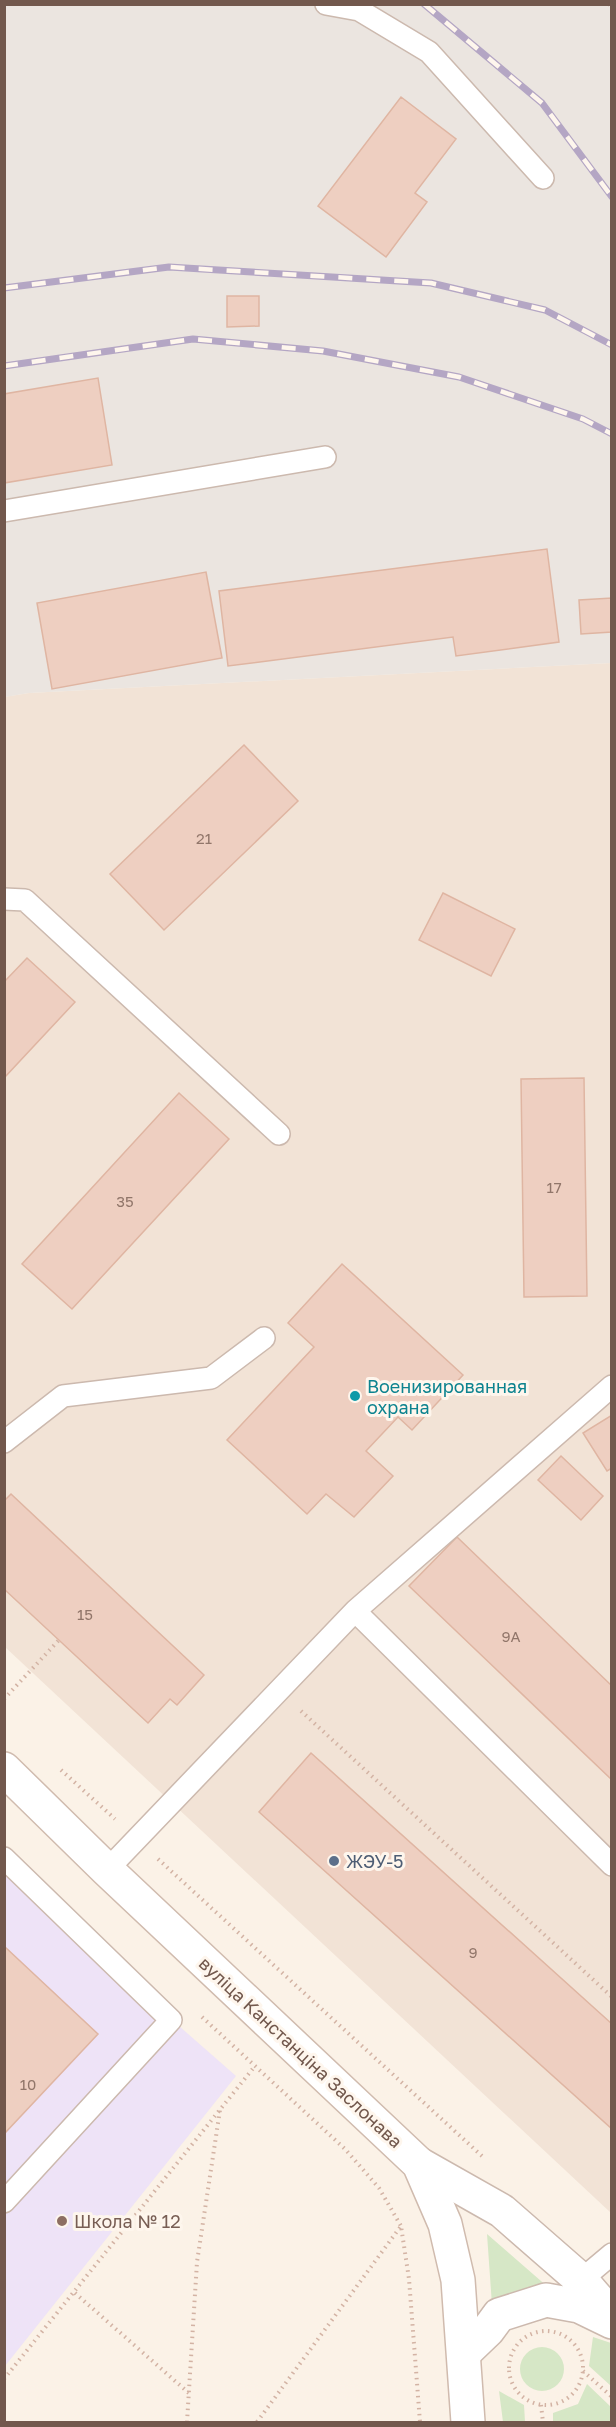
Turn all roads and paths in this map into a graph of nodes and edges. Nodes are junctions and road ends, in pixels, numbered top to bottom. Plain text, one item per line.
1 (326, 4) edge
2 (543, 178) dead end
3 (325, 457) dead end
4 (4, 511) edge
5 (4, 898) edge
6 (279, 1134) dead end
7 (264, 1338) dead end
8 (612, 1386) edge
9 (4, 1442) edge
10 (355, 1611) junction
11 (58, 1640) dead end
12 (278, 1690) junction
13 (4, 1699) edge
14 (54, 1764) dead end
15 (4, 1769) edge
16 (137, 1839) junction
17 (4, 1858) edge
18 (612, 1865) edge
19 (107, 1870) junction
20 (612, 1997) edge
21 (195, 2010) dead end
22 (255, 2066) junction
23 (221, 2110) junction
24 (487, 2160) dead end
25 (419, 2164) junction
26 (4, 2202) edge
27 (401, 2226) junction
28 (612, 2254) edge
29 (580, 2280) junction
30 (75, 2293) junction
31 (612, 2316) edge
32 (612, 2322) edge
33 (464, 2353) junction
34 (583, 2371) junction
35 (4, 2379) edge
36 (191, 2395) junction
37 (612, 2397) edge
38 (541, 2405) junction
39 (187, 2422) edge
40 (257, 2422) edge
41 (420, 2422) edge
42 (468, 2422) edge
43 (543, 2422) edge

1 - 2 lane
3 - 4 lane
5 - 6 lane
7 - 9 lane
8 - 10 lane
10 - 12 lane
10 - 18 lane
11 - 13 path
12 - 16 lane
12 - 20 path
14 - 16 path
15 - 19 street, вуліца Канстанціна Заслонава
16 - 19 lane
16 - 24 path
17 - 26 lane
19 - 25 street, вуліца Канстанціна Заслонава
21 - 22 path
22 - 23 path
22 - 27 path
23 - 30 path
23 - 36 path
25 - 29 street, вуліца Канстанціна Заслонава
25 - 33 street
27 - 40 path
27 - 41 path
28 - 29 lane
29 - 31 street, вуліца Канстанціна Заслонава
30 - 35 path
30 - 36 path
32 - 33 street
33 - 42 street
34 - 37 path
34 - 38 path
34 - 38 path
36 - 39 path
38 - 43 path

